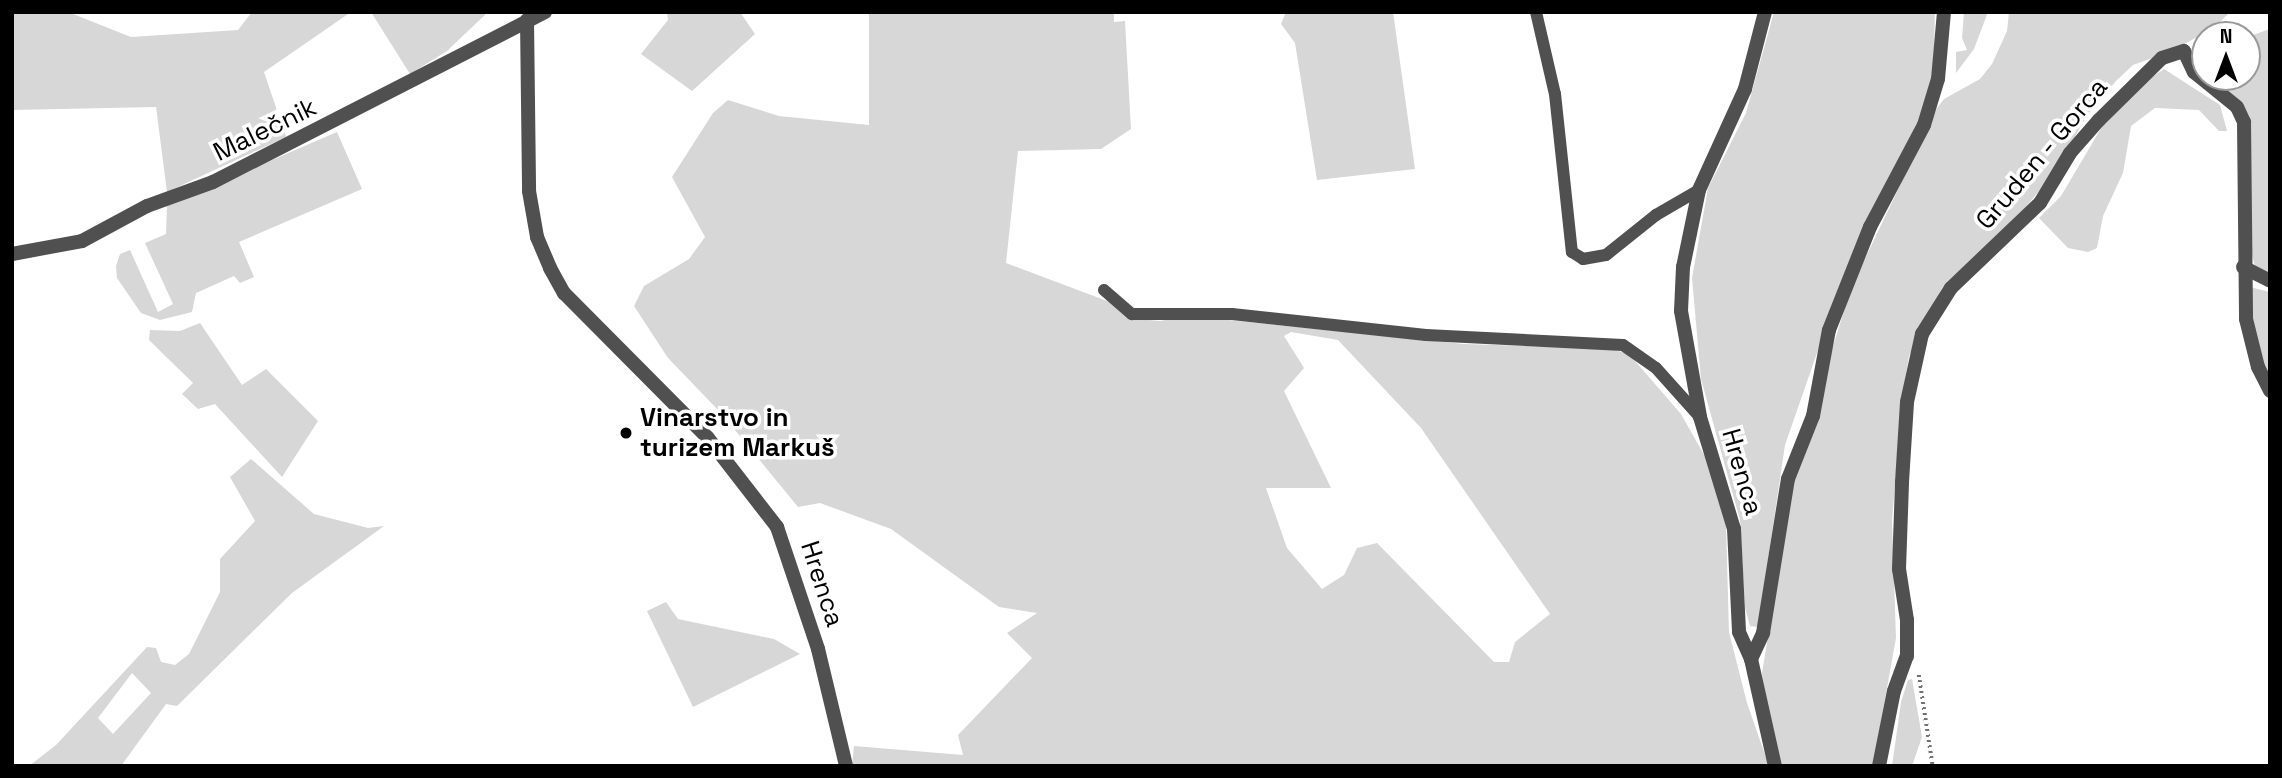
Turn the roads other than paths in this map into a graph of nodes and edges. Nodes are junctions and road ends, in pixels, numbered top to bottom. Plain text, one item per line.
1 (545, 12) edge
2 (1536, 12) edge
3 (1765, 12) edge
4 (1944, 12) edge
5 (527, 20) junction
6 (1699, 190) junction
7 (12, 254) edge
8 (2243, 267) junction
9 (2270, 281) edge
10 (1104, 290) dead end
11 (2270, 391) edge
12 (1700, 417) junction
13 (1751, 659) junction
14 (846, 766) edge
15 (1774, 766) edge
16 (1879, 766) edge

1 - 5 street, Malečnik
2 - 6 lane
3 - 6 street, Hrenca
4 - 13 street
5 - 7 street, Malečnik
5 - 14 street, Hrenca
6 - 12 street, Hrenca
8 - 9 street
8 - 11 street
8 - 16 street, Gruden - Gorca
10 - 12 lane
12 - 13 street, Hrenca
13 - 15 street, Hrenca

